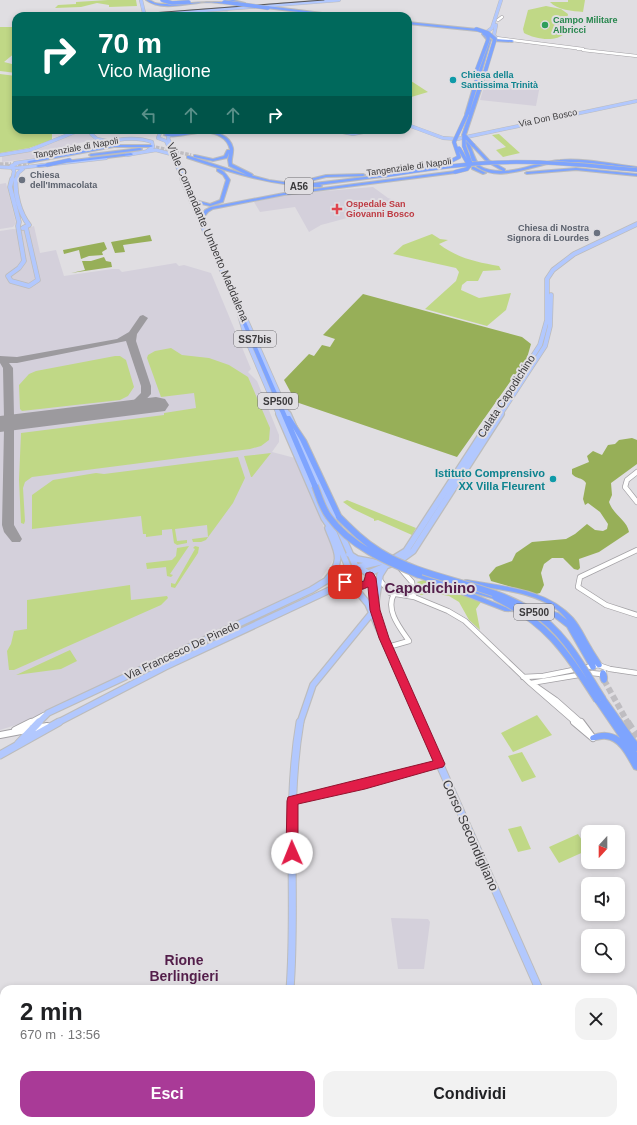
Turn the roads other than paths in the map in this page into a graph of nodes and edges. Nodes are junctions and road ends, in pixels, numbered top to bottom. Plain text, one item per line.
1 (141, 0) edge
2 (148, 0) edge
3 (162, 0) edge
4 (201, 0) edge
5 (212, 0) edge
6 (223, 0) edge
7 (229, 0) edge
8 (317, 0) edge
9 (339, 0) edge
10 (503, 0) edge
11 (243, 4) junction
12 (144, 12) edge
13 (170, 12) edge
14 (173, 12) edge
15 (300, 12) edge
16 (306, 12) edge
17 (502, 16) dead end
18 (498, 20) junction
19 (412, 23) edge
20 (412, 23) edge
21 (486, 33) joint
22 (488, 38) junction
23 (481, 39) dead end
24 (495, 39) junction
25 (512, 41) joint
26 (488, 46) junction
27 (637, 56) edge
28 (473, 93) junction
29 (637, 100) edge
30 (468, 114) junction
31 (412, 126) edge
32 (70, 134) edge
33 (91, 134) edge
34 (181, 134) edge
35 (184, 134) edge
36 (209, 134) edge
37 (214, 134) edge
38 (464, 135) junction
39 (156, 136) junction
40 (167, 136) junction
41 (139, 139) junction
42 (145, 139) junction
43 (466, 139) junction
44 (163, 140) junction
45 (113, 141) junction
46 (150, 148) junction
47 (72, 153) junction
48 (131, 154) junction
49 (171, 154) junction
50 (1, 155) edge
51 (189, 156) junction
52 (473, 157) junction
53 (198, 161) junction
54 (18, 163) junction
55 (469, 163) junction
56 (0, 165) edge
57 (29, 165) junction
58 (38, 166) junction
59 (13, 168) junction
60 (473, 168) dead end
61 (520, 171) junction
62 (637, 172) edge
63 (238, 174) junction
64 (256, 177) junction
65 (382, 178) junction
66 (293, 183) junction
67 (326, 189) junction
68 (194, 201) junction
69 (202, 217) junction
70 (637, 224) edge
71 (19, 226) junction
72 (26, 226) junction
73 (637, 228) edge
74 (613, 237) junction
75 (209, 239) junction
76 (219, 261) junction
77 (241, 315) junction
78 (288, 417) junction
79 (471, 453) junction
80 (637, 472) edge
81 (637, 502) edge
82 (326, 522) junction
83 (637, 550) edge
84 (349, 554) junction
85 (378, 562) junction
86 (394, 564) junction
87 (357, 567) junction
88 (385, 567) junction
89 (347, 570) junction
90 (369, 575) junction
91 (419, 575) junction
92 (440, 577) junction
93 (380, 580) junction
94 (325, 583) junction
95 (350, 585) junction
96 (394, 594) junction
97 (414, 597) junction
98 (374, 606) junction
99 (371, 614) junction
100 (637, 615) edge
101 (384, 638) junction
102 (388, 647) junction
103 (598, 668) junction
104 (637, 672) edge
105 (523, 676) junction
106 (543, 676) junction
107 (604, 680) tunnel mouth
108 (545, 682) junction
109 (530, 683) junction
110 (544, 690) junction
111 (600, 699) junction
112 (48, 713) junction
113 (50, 726) junction
114 (35, 728) junction
115 (23, 730) junction
116 (6, 734) junction
117 (0, 735) edge
118 (25, 738) junction
119 (593, 738) junction
120 (18, 744) junction
121 (637, 748) edge
122 (0, 755) edge
123 (637, 758) edge
124 (439, 764) junction
125 (637, 767) edge
126 (292, 801) junction
127 (290, 985) edge
128 (537, 985) edge

1 - 12 main road
2 - 11 highway, bridge
3 - 4 highway, bridge
5 - 11 highway, bridge
6 - 11 highway, bridge
7 - 11 highway, bridge
8 - 13 main road
9 - 14 main road
10 - 18 main road
10 - 21 main road
11 - 15 highway, bridge
11 - 16 highway, bridge
17 - 18 street
18 - 24 main road
19 - 28 highway, bridge
20 - 30 highway, bridge
21 - 22 highway
22 - 23 highway
22 - 26 highway
24 - 25 highway
24 - 26 highway
25 - 27 street
26 - 28 highway, bridge
26 - 30 highway
28 - 30 highway
29 - 31 main road, Via Don Bosco
30 - 38 highway
30 - 55 highway, bridge
30 - 65 highway, bridge
32 - 50 main road
33 - 45 main road
34 - 40 highway
35 - 40 highway
36 - 51 highway
37 - 64 highway
38 - 43 highway, bridge
38 - 55 highway, bridge
39 - 40 main road, Viale Comandante Umberto Maddalena
39 - 41 main road
39 - 42 main road
39 - 44 main road, Viale Comandante Umberto Maddalena / SS7bis
40 - 44 main road, Viale Comandante Umberto Maddalena
40 - 68 main road, Viale Comandante Umberto Maddalena / SS7bis
41 - 42 main road
41 - 45 main road
42 - 46 main road
43 - 52 highway
43 - 61 highway, bridge
44 - 49 main road, Viale Comandante Umberto Maddalena / SS7bis
45 - 47 main road
46 - 47 highway
46 - 48 main road
46 - 49 main road
46 - 57 highway, Tangenziale di Napoli
46 - 58 highway, bridge
47 - 54 main road
48 - 57 highway
48 - 58 main road
49 - 75 main road, Viale Comandante Umberto Maddalena / SS7bis
51 - 53 highway, Tangenziale di Napoli / A56
51 - 64 highway, Tangenziale di Napoli / A56
52 - 55 highway, bridge
52 - 61 highway
53 - 63 highway, Tangenziale di Napoli / A56
53 - 68 highway
54 - 56 main road
54 - 59 main road
55 - 65 highway, bridge
56 - 59 main road
57 - 58 main road
57 - 59 main road
57 - 72 main road
59 - 71 main road
60 - 62 highway
61 - 62 highway, bridge
62 - 65 highway, Tangenziale di Napoli, bridge
62 - 65 highway, Tangenziale di Napoli / A56, bridge
63 - 65 highway, Tangenziale di Napoli / A56
63 - 67 highway
64 - 66 highway, Tangenziale di Napoli / A56
65 - 66 highway, Tangenziale di Napoli / A56
65 - 66 highway, Tangenziale di Napoli
65 - 67 highway
67 - 69 highway
68 - 69 main road, Viale Comandante Umberto Maddalena / SS7bis
69 - 75 main road, Viale Comandante Umberto Maddalena / SS7bis
70 - 74 main road, Calata Capodichino
71 - 72 main road
71 - 72 main road
73 - 74 main road, Calata Capodichino
74 - 79 main road, Calata Capodichino
75 - 76 main road, Viale Comandante Umberto Maddalena / SS7bis
76 - 77 main road, Viale Comandante Umberto Maddalena / SS7bis
76 - 78 main road, Viale Comandante Umberto Maddalena / SS7bis
77 - 82 main road, Viale Comandante Umberto Maddalena / SS7bis
77 - 91 highway, SP500, bridge
78 - 84 main road, Viale Comandante Umberto Maddalena / SS7bis
78 - 92 highway, SP500, bridge
79 - 85 main road, Calata Capodichino
79 - 86 main road, Calata Capodichino
80 - 81 street
82 - 89 main road, Viale Comandante Umberto Maddalena / SS7bis
82 - 94 main road
83 - 100 street
84 - 85 main road
84 - 87 main road, Viale Comandante Umberto Maddalena / SS7bis
85 - 87 main road, Calata Capodichino
86 - 88 main road, Calata Capodichino
86 - 97 street
87 - 89 main road
87 - 90 main road
88 - 90 main road, Calata Capodichino
88 - 93 main road
89 - 94 main road, Via Francesco De Pinedo
89 - 95 main road
90 - 95 main road
90 - 98 main road, Corso Secondigliano
91 - 103 highway, bridge
91 - 111 highway, SP500, bridge
92 - 103 highway, bridge
92 - 111 highway, SP500, bridge
93 - 96 street
93 - 98 main road
94 - 112 main road, Via Francesco De Pinedo
95 - 99 main road, Corso Secondigliano
95 - 113 main road, Via Francesco De Pinedo
96 - 97 street
96 - 102 street
97 - 105 street
98 - 101 main road, Corso Secondigliano
99 - 101 main road, Corso Secondigliano
99 - 126 main road
101 - 102 main road, Corso Secondigliano
102 - 124 main road, Corso Secondigliano
103 - 104 street
103 - 106 street
103 - 107 highway
103 - 108 street
105 - 106 street
105 - 109 street
106 - 109 street
108 - 109 street
108 - 110 street
109 - 110 street
109 - 119 street
110 - 119 street
111 - 121 highway, SP500
111 - 123 highway, SP500
112 - 114 main road, Via Francesco De Pinedo
112 - 116 street
113 - 114 street
113 - 120 main road, Via Francesco De Pinedo
114 - 115 street
114 - 118 main road, Via Francesco De Pinedo
115 - 116 street
115 - 118 street
116 - 117 street
118 - 120 main road, Via Francesco De Pinedo
119 - 125 highway
120 - 122 main road
124 - 126 main road
124 - 128 main road, Corso Secondigliano
126 - 127 main road

